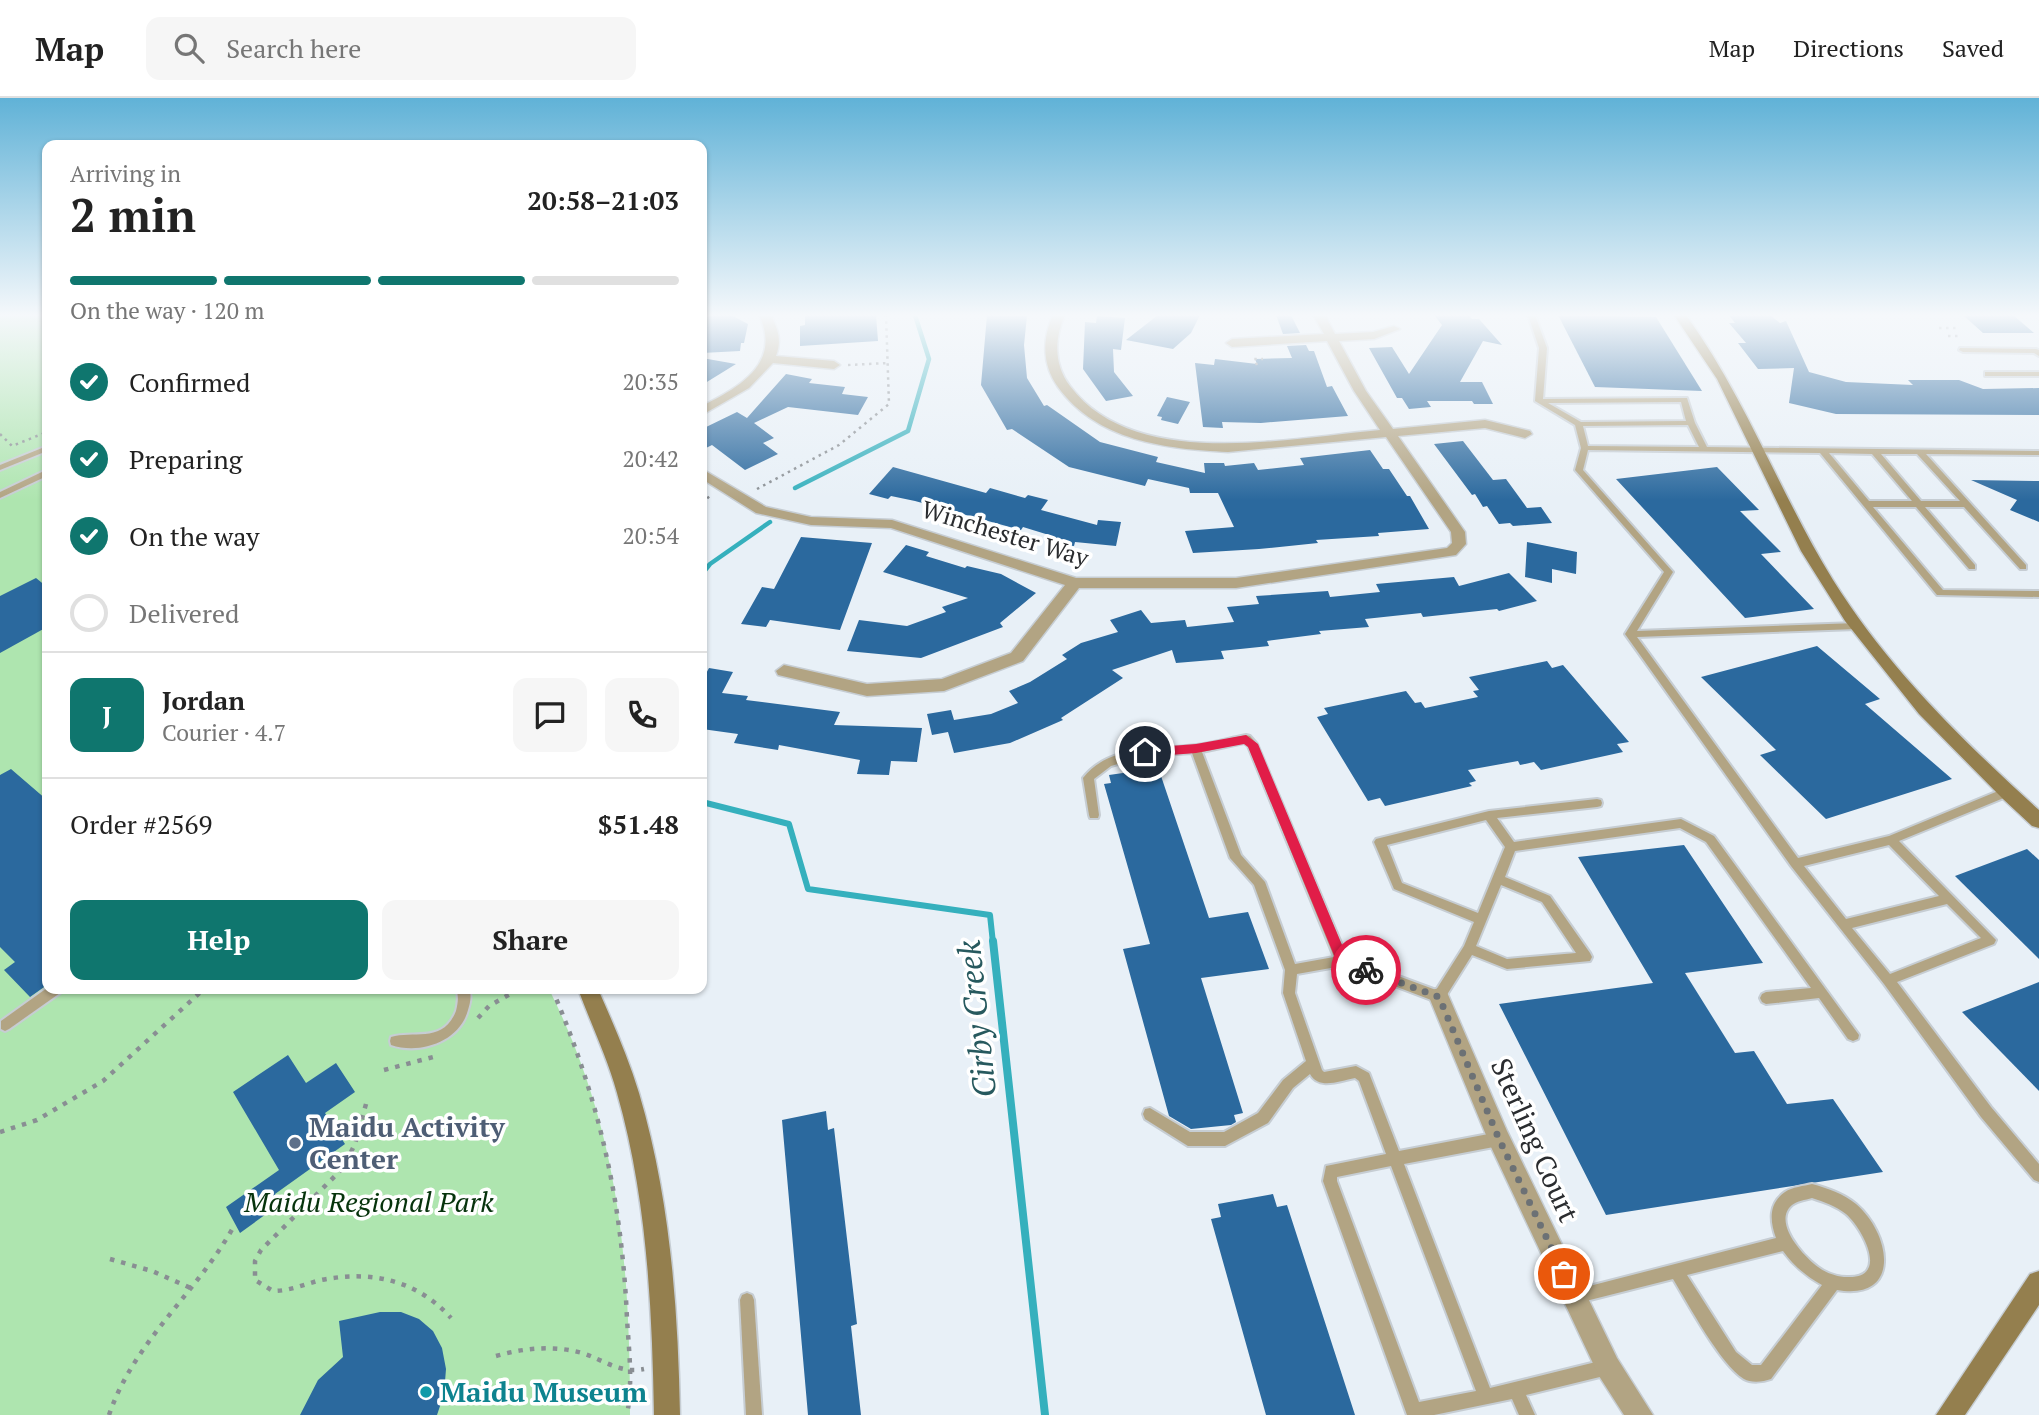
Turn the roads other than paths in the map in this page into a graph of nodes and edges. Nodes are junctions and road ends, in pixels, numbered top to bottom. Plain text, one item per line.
1 (753, 376) edge
2 (1056, 376) edge
3 (1352, 376) edge
4 (1541, 376) edge
5 (1722, 376) edge
6 (1539, 401) junction
7 (707, 408) edge
8 (1691, 423) junction
9 (1579, 424) junction
10 (1389, 432) junction
11 (1525, 434) dead end
12 (1585, 449) junction
13 (1704, 449) junction
14 (42, 450) edge
15 (1760, 450) junction
16 (1822, 450) junction
17 (1874, 451) junction
18 (1920, 452) junction
19 (2039, 453) edge
20 (0, 468) edge
21 (42, 475) edge
22 (707, 476) edge
23 (0, 495) edge
24 (1866, 504) junction
25 (1919, 504) junction
26 (1966, 504) junction
27 (1972, 567) dead end
28 (2023, 567) dead end
29 (1075, 583) junction
30 (2039, 594) edge
31 (1857, 626) junction
32 (1630, 634) junction
33 (784, 671) dead end
34 (1196, 749) junction
35 (2007, 792) junction
36 (1597, 803) dead end
37 (1094, 815) dead end
38 (1489, 815) junction
39 (2039, 821) edge
40 (1891, 840) junction
41 (1511, 847) junction
42 (1795, 863) junction
43 (1498, 879) junction
44 (1948, 899) junction
45 (1481, 920) junction
46 (1843, 925) junction
47 (1469, 949) junction
48 (1342, 961) junction
49 (1291, 970) junction
50 (1888, 980) junction
51 (1822, 992) junction
52 (48, 994) edge
53 (465, 994) edge
54 (590, 994) edge
55 (1439, 997) junction
56 (1766, 998) dead end
57 (5, 1025) dead end
58 (1853, 1035) dead end
59 (396, 1041) dead end
60 (1313, 1063) junction
61 (1150, 1114) dead end
62 (1499, 1139) junction
63 (1394, 1160) junction
64 (2039, 1175) edge
65 (1786, 1243) junction
66 (1676, 1271) junction
67 (1834, 1282) junction
68 (2039, 1283) edge
69 (1574, 1297) junction
70 (747, 1300) dead end
71 (1608, 1367) junction
72 (1516, 1390) junction
73 (1486, 1397) junction
74 (1415, 1413) edge
75 (667, 1415) edge
76 (754, 1415) edge
77 (1527, 1415) edge
78 (1640, 1415) edge
79 (1948, 1415) edge

1 - 7 street
2 - 10 street
3 - 10 street
4 - 6 lane
5 - 15 street
6 - 8 lane
6 - 9 lane
8 - 9 lane
8 - 13 lane
9 - 12 lane
10 - 11 street
10 - 29 street, Winchester Way
12 - 13 lane
12 - 32 lane
13 - 15 lane
14 - 20 lane
15 - 16 lane
15 - 31 street
16 - 17 lane
16 - 24 lane
17 - 18 lane
17 - 25 lane
18 - 19 lane
18 - 26 lane
21 - 23 lane
22 - 29 street, Winchester Way
24 - 25 lane
24 - 30 lane
25 - 26 lane
25 - 27 lane
26 - 28 lane
29 - 33 street
31 - 32 lane
31 - 35 street
32 - 42 lane
34 - 37 lane
34 - 48 lane
34 - 49 lane
35 - 39 street
35 - 40 lane
36 - 38 lane
38 - 41 lane
38 - 45 lane
40 - 42 lane
40 - 44 lane
41 - 43 lane
41 - 51 lane
42 - 46 lane
43 - 45 lane
43 - 47 lane
44 - 46 lane
44 - 50 lane
45 - 47 lane
46 - 50 lane
47 - 55 lane
48 - 49 lane
48 - 55 lane
49 - 60 lane
50 - 64 lane
51 - 56 lane
51 - 58 lane
52 - 57 lane
53 - 59 lane
54 - 75 street
55 - 62 street, Sterling Court
60 - 61 lane
60 - 63 lane
62 - 63 lane
62 - 69 street, Sterling Court
63 - 73 lane
63 - 74 lane
65 - 66 lane
65 - 67 lane
65 - 67 lane
66 - 67 lane
66 - 69 lane
68 - 79 street
69 - 71 street, Sterling Court
70 - 76 lane
71 - 72 lane
71 - 78 street, Sterling Court
72 - 73 lane
72 - 77 lane
73 - 74 lane

